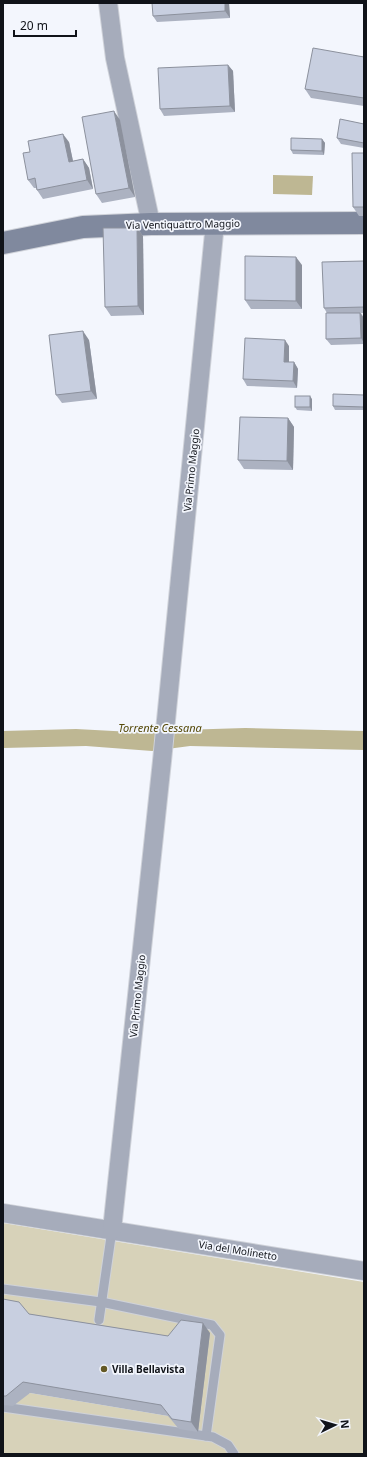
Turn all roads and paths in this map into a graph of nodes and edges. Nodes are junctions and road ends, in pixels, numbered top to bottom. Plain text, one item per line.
1 (108, 3) edge
2 (215, 223) junction
3 (364, 223) edge
4 (151, 224) junction
5 (3, 243) edge
6 (3, 1213) edge
7 (112, 1230) junction
8 (364, 1271) edge
9 (3, 1289) edge
10 (101, 1302) junction
11 (99, 1320) dead end
12 (3, 1407) edge
13 (206, 1436) junction
14 (234, 1454) edge

1 - 4 street
2 - 3 street, Via Ventiquattro Maggio
2 - 4 street, Via Ventiquattro Maggio
2 - 7 street, Via Primo Maggio
4 - 5 street, Via Ventiquattro Maggio
6 - 7 street, Via del Molinetto
7 - 8 street, Via del Molinetto
7 - 10 lane
9 - 10 lane
10 - 11 lane
10 - 13 lane
12 - 13 lane
13 - 14 lane

